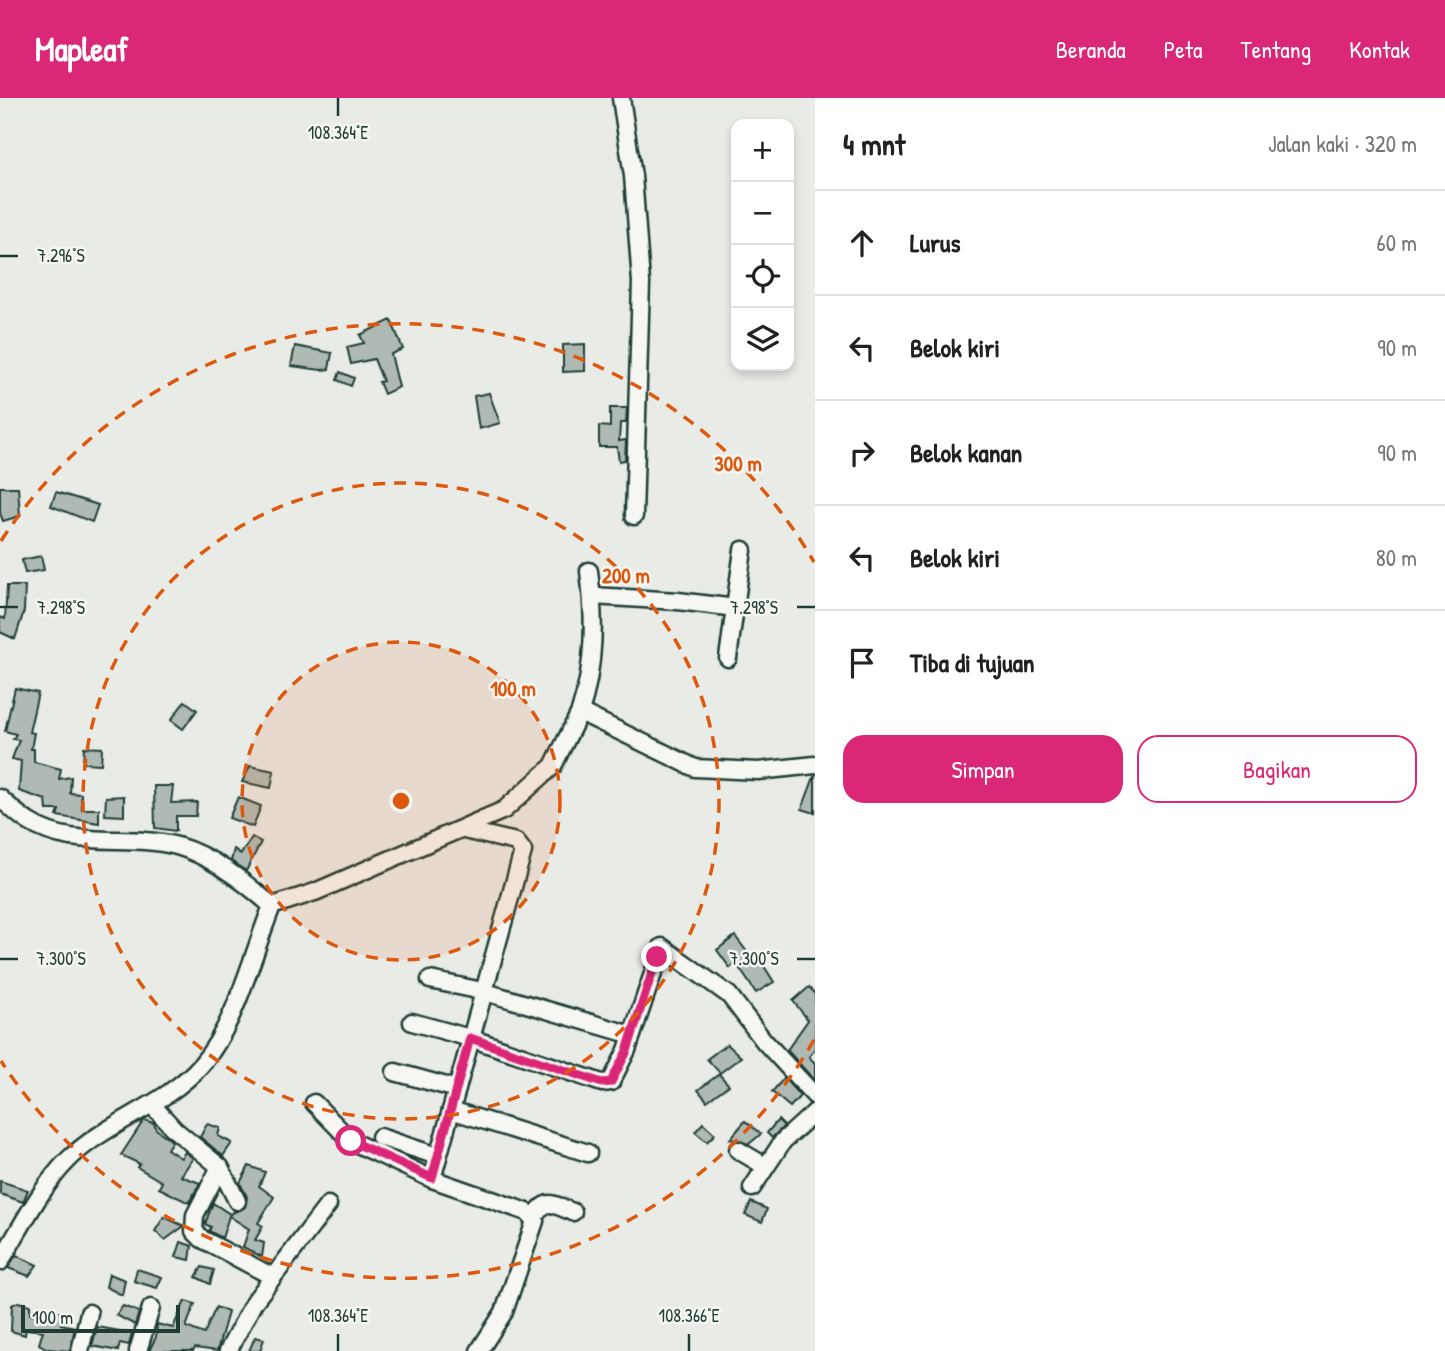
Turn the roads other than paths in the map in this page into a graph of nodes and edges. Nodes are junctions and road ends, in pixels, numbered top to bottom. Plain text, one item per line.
1 (621, 98) edge
2 (634, 516) dead end
3 (743, 550) dead end
4 (589, 571) dead end
5 (592, 596) junction
6 (737, 608) junction
7 (728, 658) dead end
8 (580, 712) junction
9 (815, 765) edge
10 (0, 798) edge
11 (464, 830) junction
12 (272, 906) junction
13 (430, 980) dead end
14 (482, 991) junction
15 (412, 1022) dead end
16 (632, 1035) junction
17 (470, 1038) junction
18 (395, 1072) dead end
19 (457, 1089) junction
20 (815, 1096) edge
21 (314, 1104) dead end
22 (153, 1106) junction
23 (452, 1110) junction
24 (815, 1111) edge
25 (380, 1137) dead end
26 (738, 1150) dead end
27 (589, 1153) dead end
28 (437, 1156) junction
29 (765, 1166) junction
30 (220, 1167) junction
31 (432, 1178) junction
32 (752, 1188) dead end
33 (237, 1201) dead end
34 (328, 1205) dead end
35 (573, 1212) dead end
36 (534, 1217) junction
37 (0, 1262) edge
38 (273, 1276) junction
39 (151, 1308) dead end
40 (89, 1313) dead end
41 (80, 1351) edge
42 (138, 1351) edge
43 (228, 1351) edge
44 (479, 1351) edge

1 - 2 street
3 - 6 street
4 - 5 street
5 - 6 street
5 - 8 street
6 - 7 street
8 - 9 street
8 - 11 street
10 - 12 street
11 - 12 street
11 - 14 street
12 - 22 street
13 - 14 street
14 - 16 street
14 - 17 street
15 - 17 street
16 - 17 street
16 - 20 street
17 - 19 street
18 - 19 street
19 - 23 street
21 - 31 street
22 - 30 street
22 - 37 street
23 - 27 street
23 - 28 street
24 - 29 street
25 - 28 street
26 - 29 street
28 - 31 street
29 - 32 street
30 - 33 street
30 - 38 street
31 - 36 street
34 - 38 street
35 - 36 street
36 - 44 street
38 - 43 street
39 - 42 street
40 - 41 street

